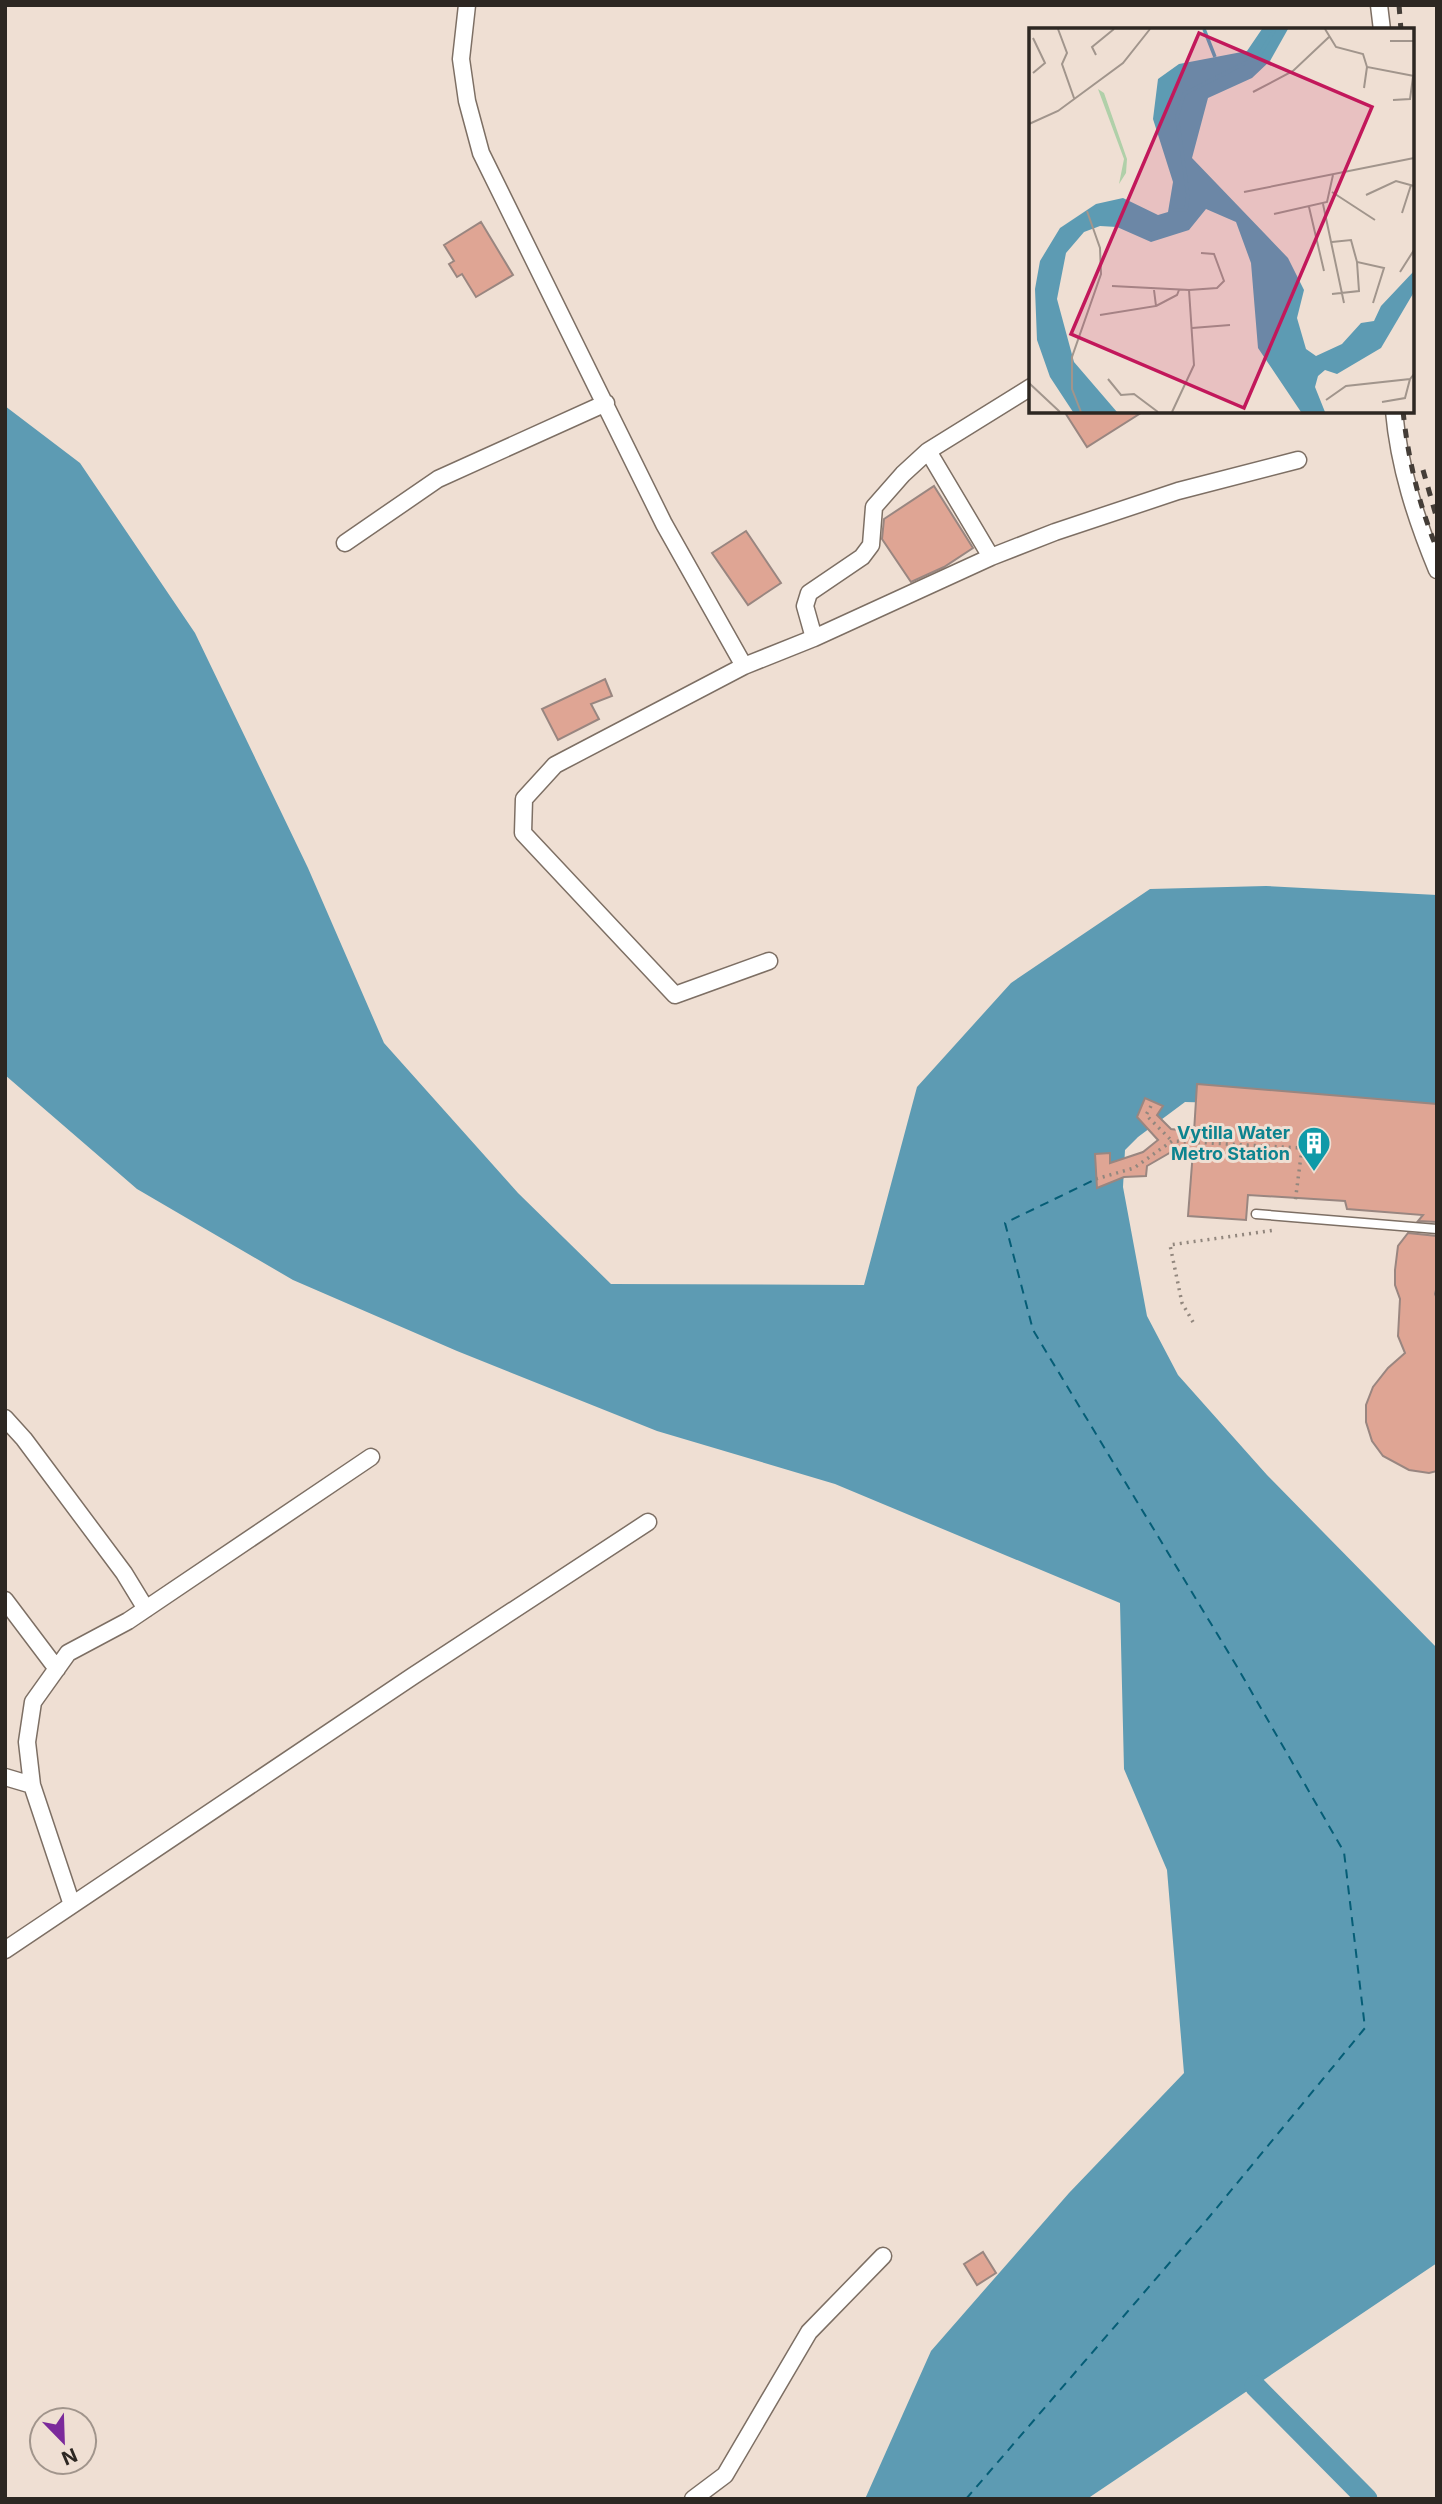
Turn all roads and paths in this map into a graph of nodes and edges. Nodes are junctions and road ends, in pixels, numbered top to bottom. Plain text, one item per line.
1 (467, 5) edge
2 (1380, 5) edge
3 (1382, 28) edge
4 (1029, 388) edge
5 (606, 402) junction
6 (1394, 413) edge
7 (928, 451) junction
8 (1298, 460) dead end
9 (345, 543) dead end
10 (990, 557) junction
11 (1437, 570) edge
12 (814, 638) junction
13 (744, 666) junction
14 (769, 961) dead end
15 (1151, 1106) dead end
16 (1172, 1142) junction
17 (1096, 1179) dead end
18 (1293, 1212) dead end
19 (1256, 1214) dead end
20 (1280, 1228) dead end
21 (1437, 1229) edge
22 (1193, 1322) dead end
23 (5, 1418) edge
24 (372, 1457) dead end
25 (648, 1522) dead end
26 (5, 1600) edge
27 (146, 1609) junction
28 (57, 1669) junction
29 (5, 1777) edge
30 (32, 1786) junction
31 (72, 1905) junction
32 (5, 1950) edge
33 (883, 2256) dead end
34 (693, 2499) edge

1 - 5 street
2 - 3 street
4 - 7 street
5 - 9 street
5 - 13 street
6 - 11 street
7 - 10 street
7 - 12 street
8 - 10 street
10 - 12 street
12 - 13 street
13 - 14 street
15 - 16 path
16 - 17 path
16 - 18 path
19 - 21 lane
20 - 22 path
23 - 27 street
24 - 27 street
25 - 31 street
26 - 28 street
27 - 28 street
28 - 30 street
29 - 30 street
30 - 31 street
31 - 32 street
33 - 34 street

